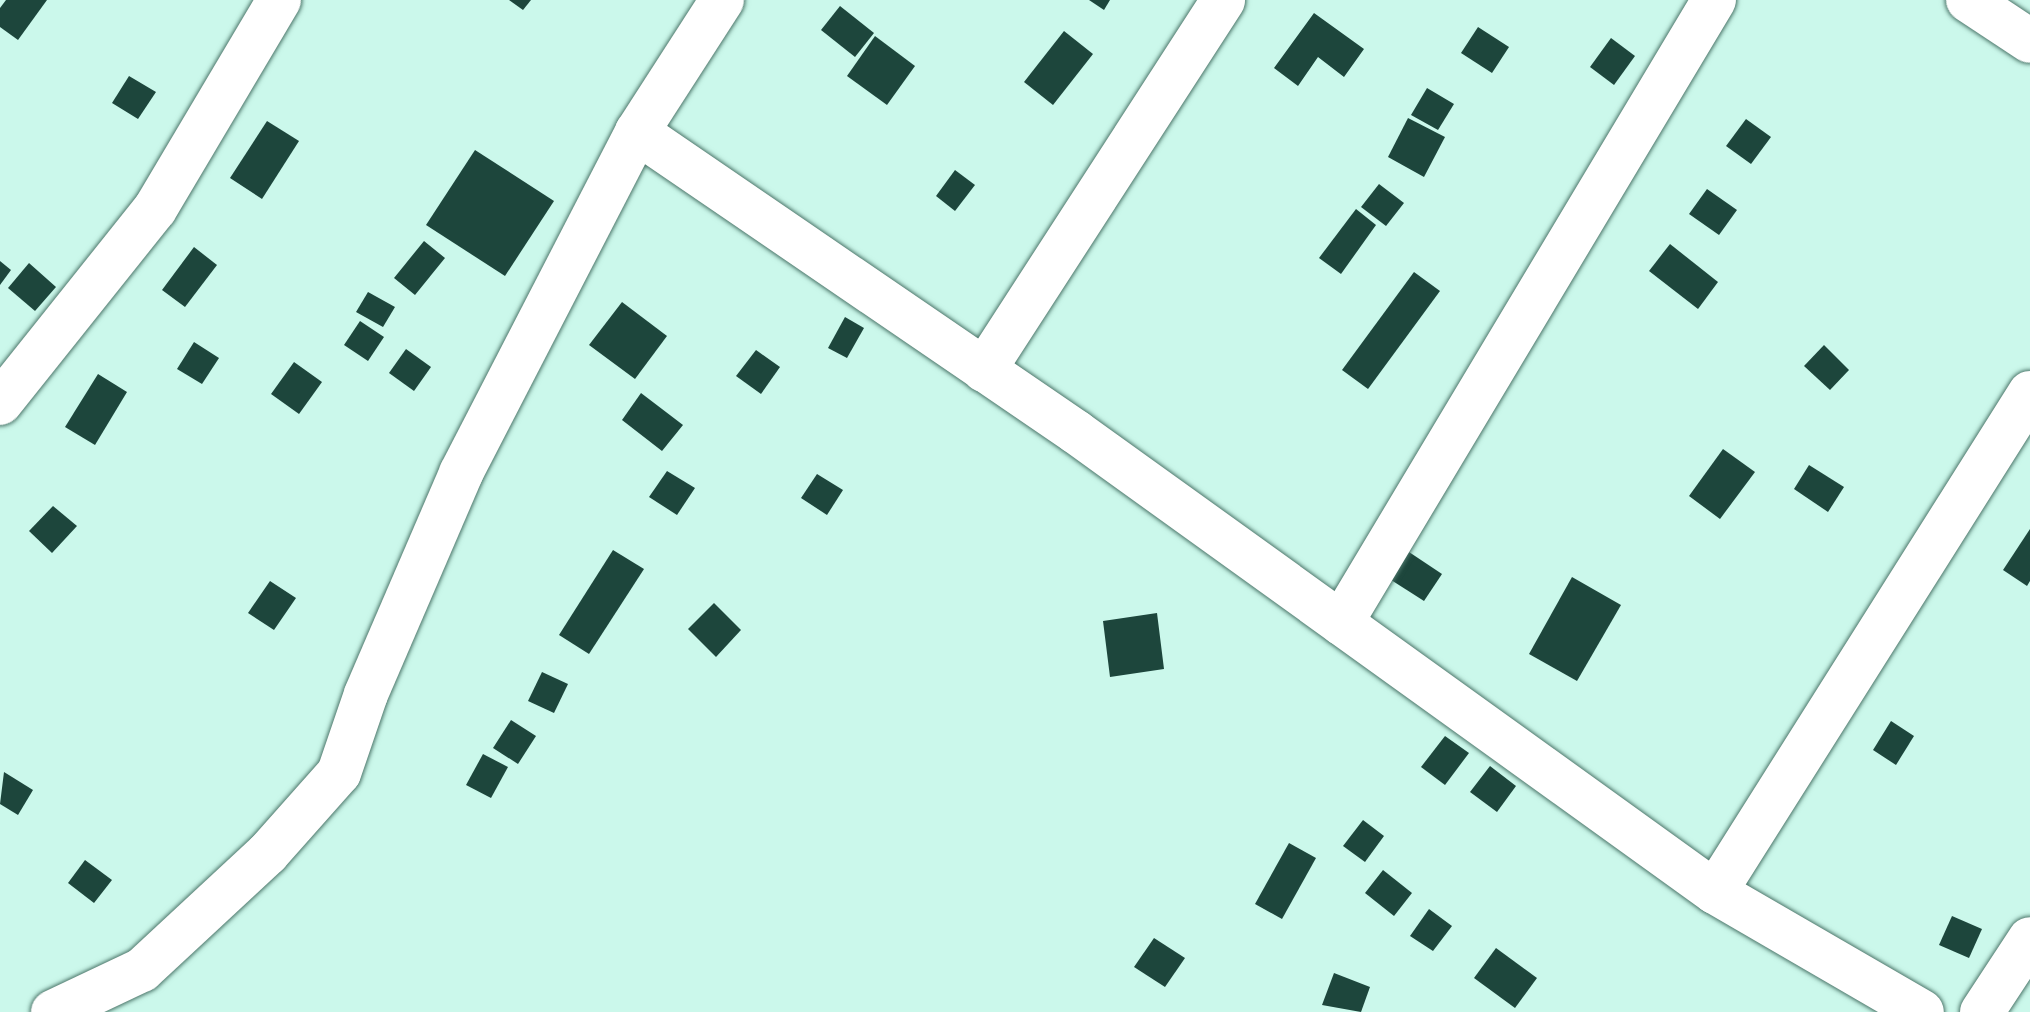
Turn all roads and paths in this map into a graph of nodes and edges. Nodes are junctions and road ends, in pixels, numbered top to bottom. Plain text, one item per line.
1 (279, 0) edge
2 (722, 0) edge
3 (1223, 0) edge
4 (1714, 0) edge
5 (1968, 0) edge
6 (2030, 41) edge
7 (637, 132) junction
8 (984, 370) junction
9 (2030, 393) edge
10 (0, 403) edge
11 (1341, 623) junction
12 (1715, 892) junction
13 (2030, 939) edge
14 (53, 1012) edge
15 (1922, 1012) edge
16 (1982, 1012) edge

1 - 10 street
2 - 7 street
3 - 8 street
4 - 11 street
5 - 6 street
7 - 8 street
7 - 14 street
8 - 11 street
9 - 12 street
11 - 12 street
12 - 15 street
13 - 16 street

